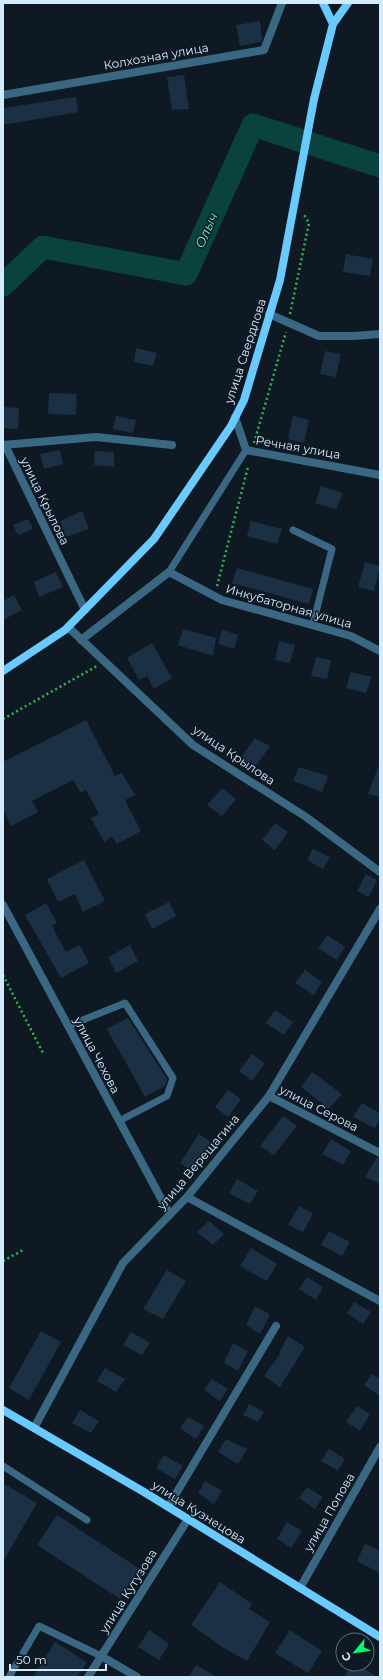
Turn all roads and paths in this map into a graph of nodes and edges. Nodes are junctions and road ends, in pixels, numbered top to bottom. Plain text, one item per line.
1 (282, 3) edge
2 (323, 3) edge
3 (348, 3) edge
4 (333, 24) junction
5 (3, 95) edge
6 (295, 200) junction
7 (269, 314) junction
8 (288, 322) junction
9 (380, 334) edge
10 (235, 417) junction
11 (4, 445) edge
12 (172, 445) dead end
13 (249, 450) junction
14 (380, 475) edge
15 (293, 530) dead end
16 (169, 572) junction
17 (214, 596) junction
18 (85, 610) junction
19 (313, 624) junction
20 (68, 627) junction
21 (81, 640) junction
22 (380, 651) edge
23 (104, 662) junction
24 (3, 671) edge
25 (3, 719) edge
26 (380, 872) edge
27 (3, 905) edge
28 (380, 909) edge
29 (3, 975) edge
30 (68, 1026) junction
31 (44, 1055) dead end
32 (269, 1096) junction
33 (119, 1121) junction
34 (380, 1153) edge
35 (187, 1198) junction
36 (170, 1215) junction
37 (25, 1249) dead end
38 (3, 1261) edge
39 (380, 1301) edge
40 (276, 1326) dead end
41 (3, 1411) edge
42 (34, 1428) junction
43 (380, 1447) edge
44 (3, 1466) edge
45 (168, 1507) junction
46 (188, 1519) junction
47 (87, 1520) dead end
48 (300, 1588) junction
49 (380, 1637) edge
50 (102, 1656) junction
51 (9, 1677) edge
52 (88, 1677) edge
53 (137, 1677) edge

1 - 5 street, Колхозная улица
2 - 4 main road
3 - 4 main road, улица Свердлова
4 - 6 main road, улица Свердлова
6 - 7 main road, улица Свердлова
6 - 8 path
7 - 8 street
7 - 10 main road, улица Свердлова
8 - 9 street
8 - 13 path
10 - 13 street, Речная улица
10 - 18 main road, улица Свердлова
11 - 12 street
11 - 18 street, улица Крылова
13 - 14 street, Речная улица
13 - 16 lane
13 - 17 path
15 - 19 lane
16 - 17 street, Инкубаторная улица
16 - 21 street
17 - 19 street, Инкубаторная улица
18 - 20 main road, улица Свердлова
19 - 22 street, Инкубаторная улица
20 - 21 street, улица Крылова
20 - 24 main road, улица Свердлова
21 - 23 street, улица Крылова
23 - 25 path
23 - 26 street, улица Крылова
27 - 30 street, улица Чехова
28 - 32 street, улица Верещагина
29 - 31 path
30 - 33 street, улица Чехова
30 - 33 lane
32 - 34 street, улица Серова
32 - 35 street, улица Верещагина
33 - 36 street, улица Чехова
35 - 36 street, улица Верещагина
35 - 39 street
36 - 42 street, улица Верещагина
37 - 38 path
40 - 45 street
41 - 42 main road, улица Кузнецова
42 - 45 main road, улица Кузнецова
43 - 48 street, улица Попова
44 - 47 lane
45 - 46 main road, улица Кузнецова
46 - 48 main road, улица Кузнецова
46 - 50 street, улица Кутузова
48 - 49 main road, улица Кузнецова
50 - 51 lane
50 - 52 street, улица Кутузова
50 - 53 street

